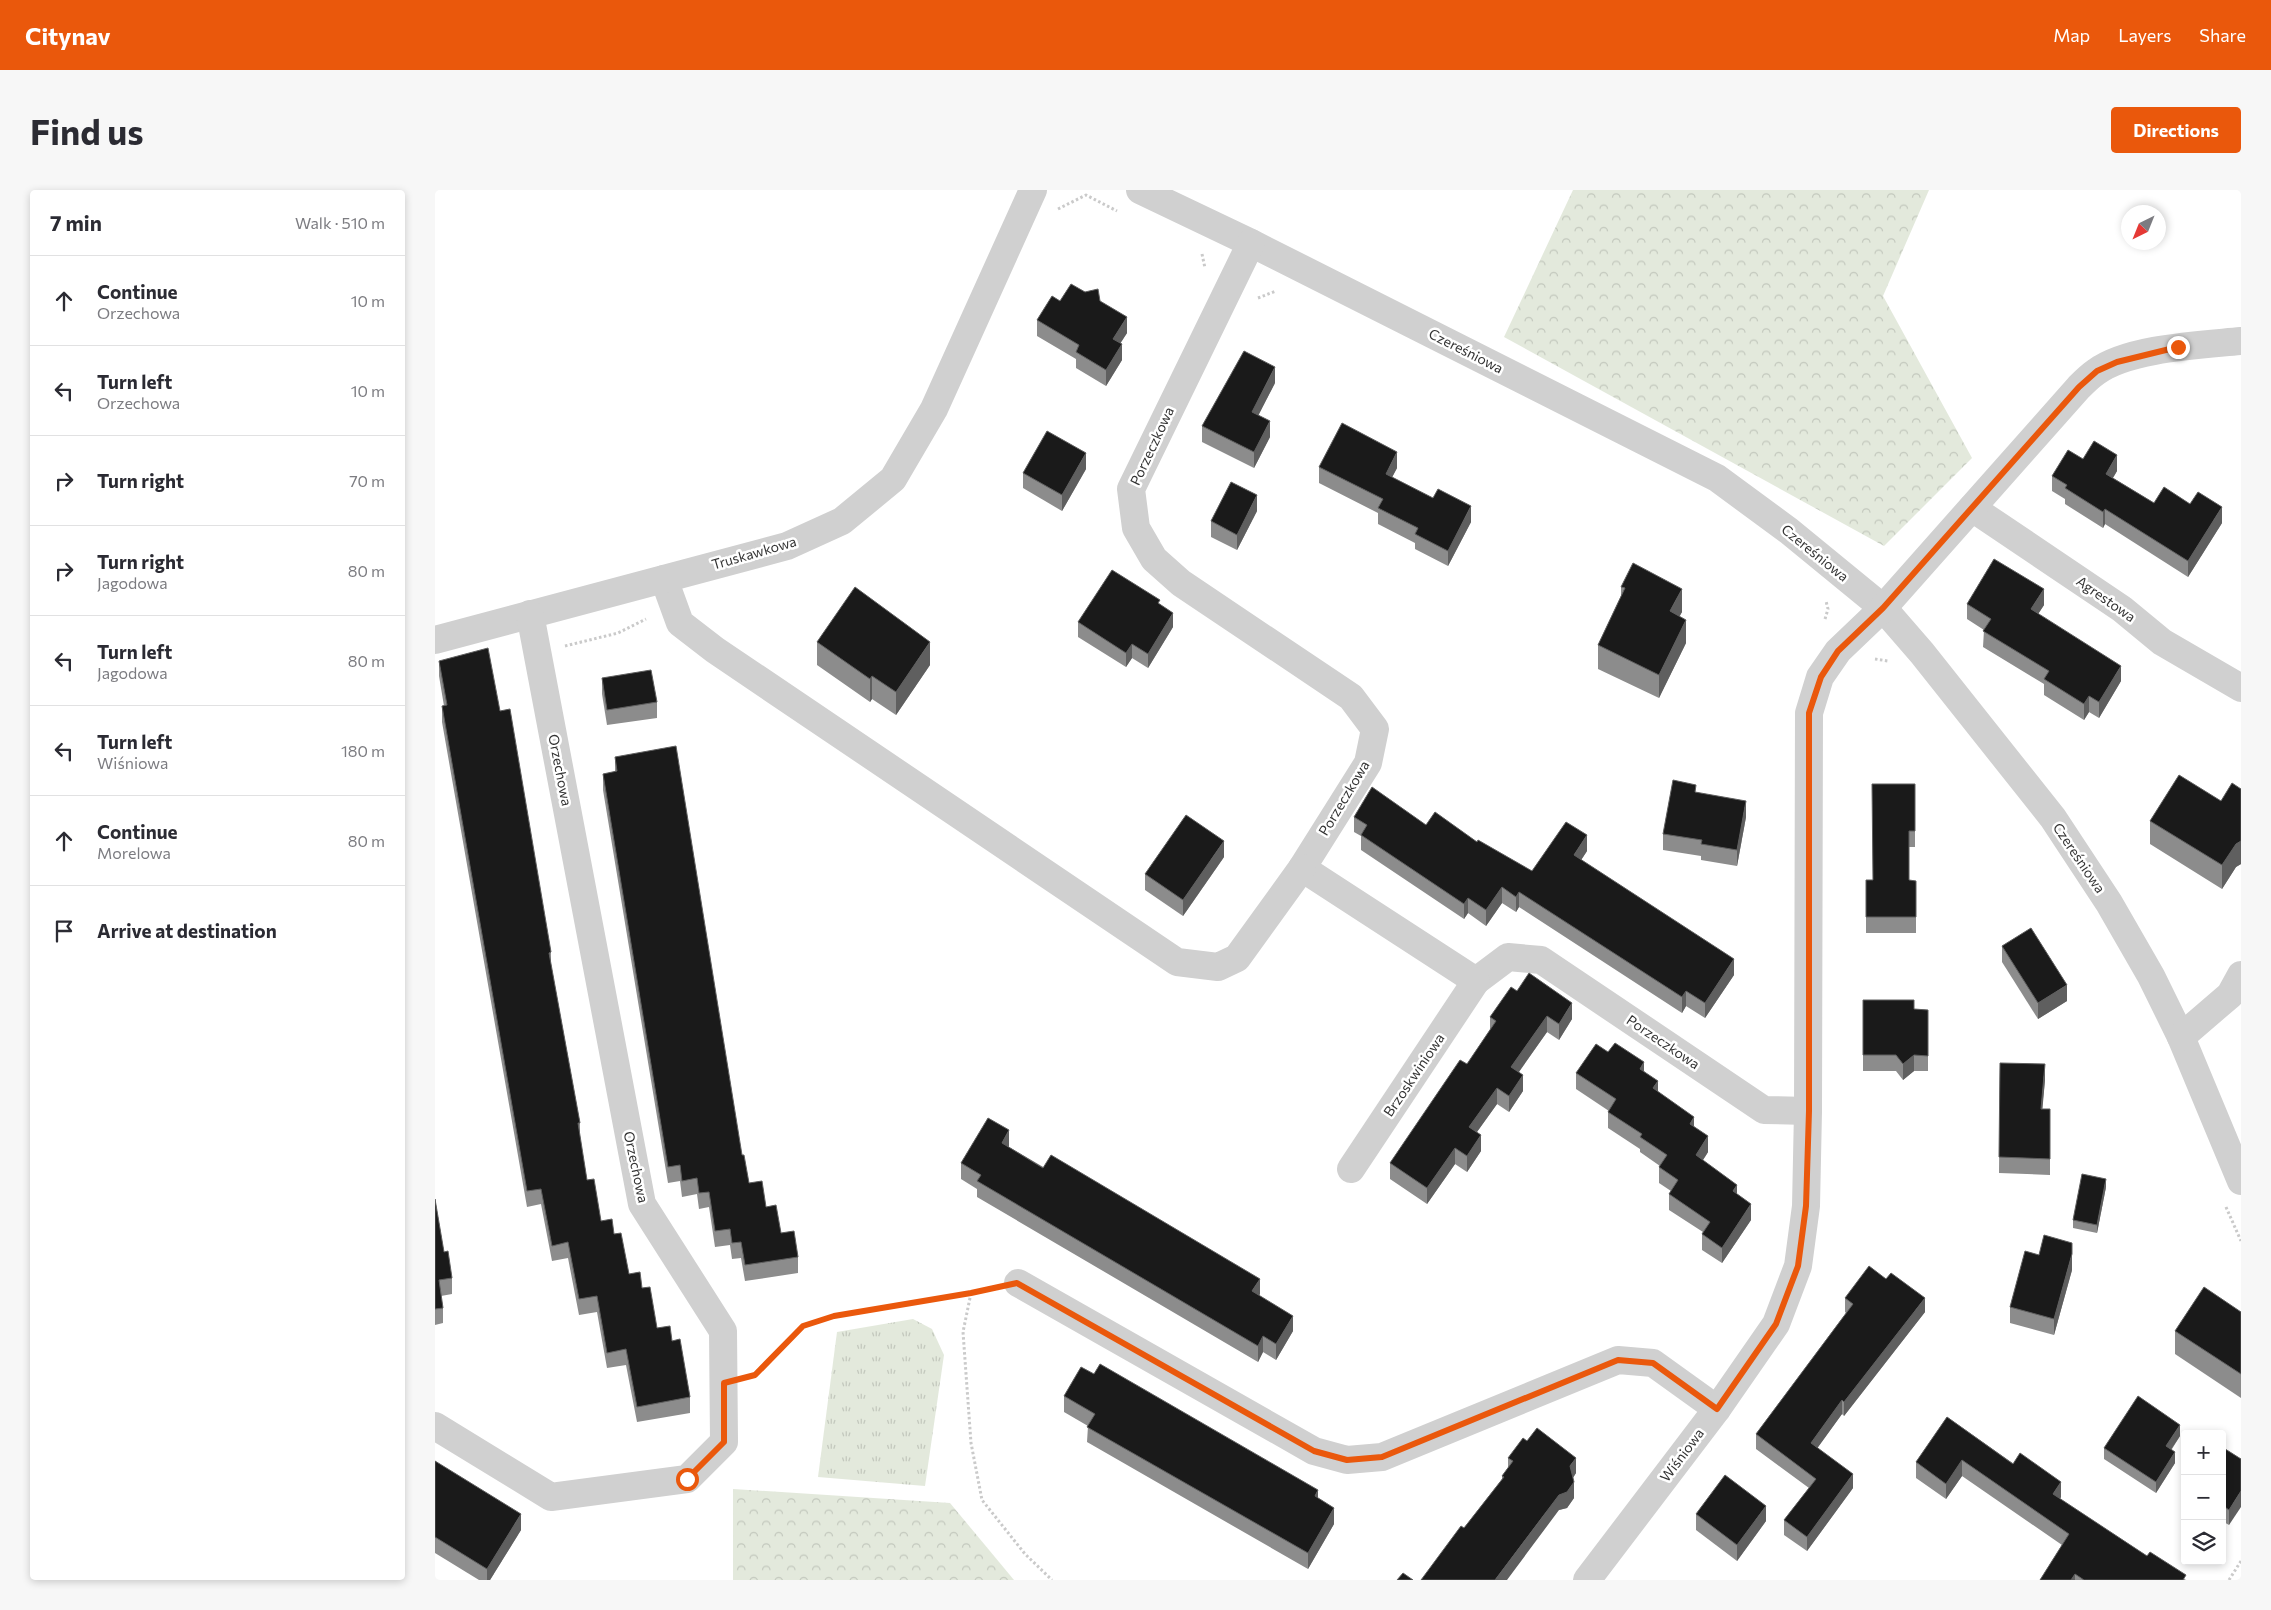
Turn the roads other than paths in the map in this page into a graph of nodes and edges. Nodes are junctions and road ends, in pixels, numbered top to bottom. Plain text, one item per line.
1 (1033, 190) edge
2 (1140, 190) edge
3 (1251, 243) junction
4 (2241, 341) edge
5 (1972, 508) junction
6 (664, 579) junction
7 (1883, 608) junction
8 (530, 614) junction
9 (435, 640) edge
10 (2241, 688) edge
11 (1302, 868) junction
12 (2241, 976) edge
13 (1476, 981) junction
14 (2181, 1036) junction
15 (1809, 1111) junction
16 (1351, 1169) dead end
17 (2232, 1190) edge
18 (1017, 1283) road end
19 (1717, 1409) junction
20 (435, 1426) edge
21 (1587, 1580) edge

1 - 6 street, Truskawkowa
2 - 3 street, Czereśniowa
3 - 7 street, Czereśniowa
3 - 11 street, Porzeczkowa
4 - 5 street, Wiśniowa
5 - 7 street, Wiśniowa
5 - 10 street, Agrestowa
6 - 8 street, Truskawkowa
6 - 11 street, Porzeczkowa
7 - 14 street, Czereśniowa
7 - 15 street, Wiśniowa
8 - 9 street, Truskawkowa
8 - 20 street, Orzechowa
11 - 13 street
12 - 14 street
13 - 15 street, Porzeczkowa
13 - 16 street, Brzoskwiniowa
14 - 17 street, Czereśniowa
15 - 19 street, Wiśniowa
18 - 19 street
19 - 21 street, Wiśniowa

